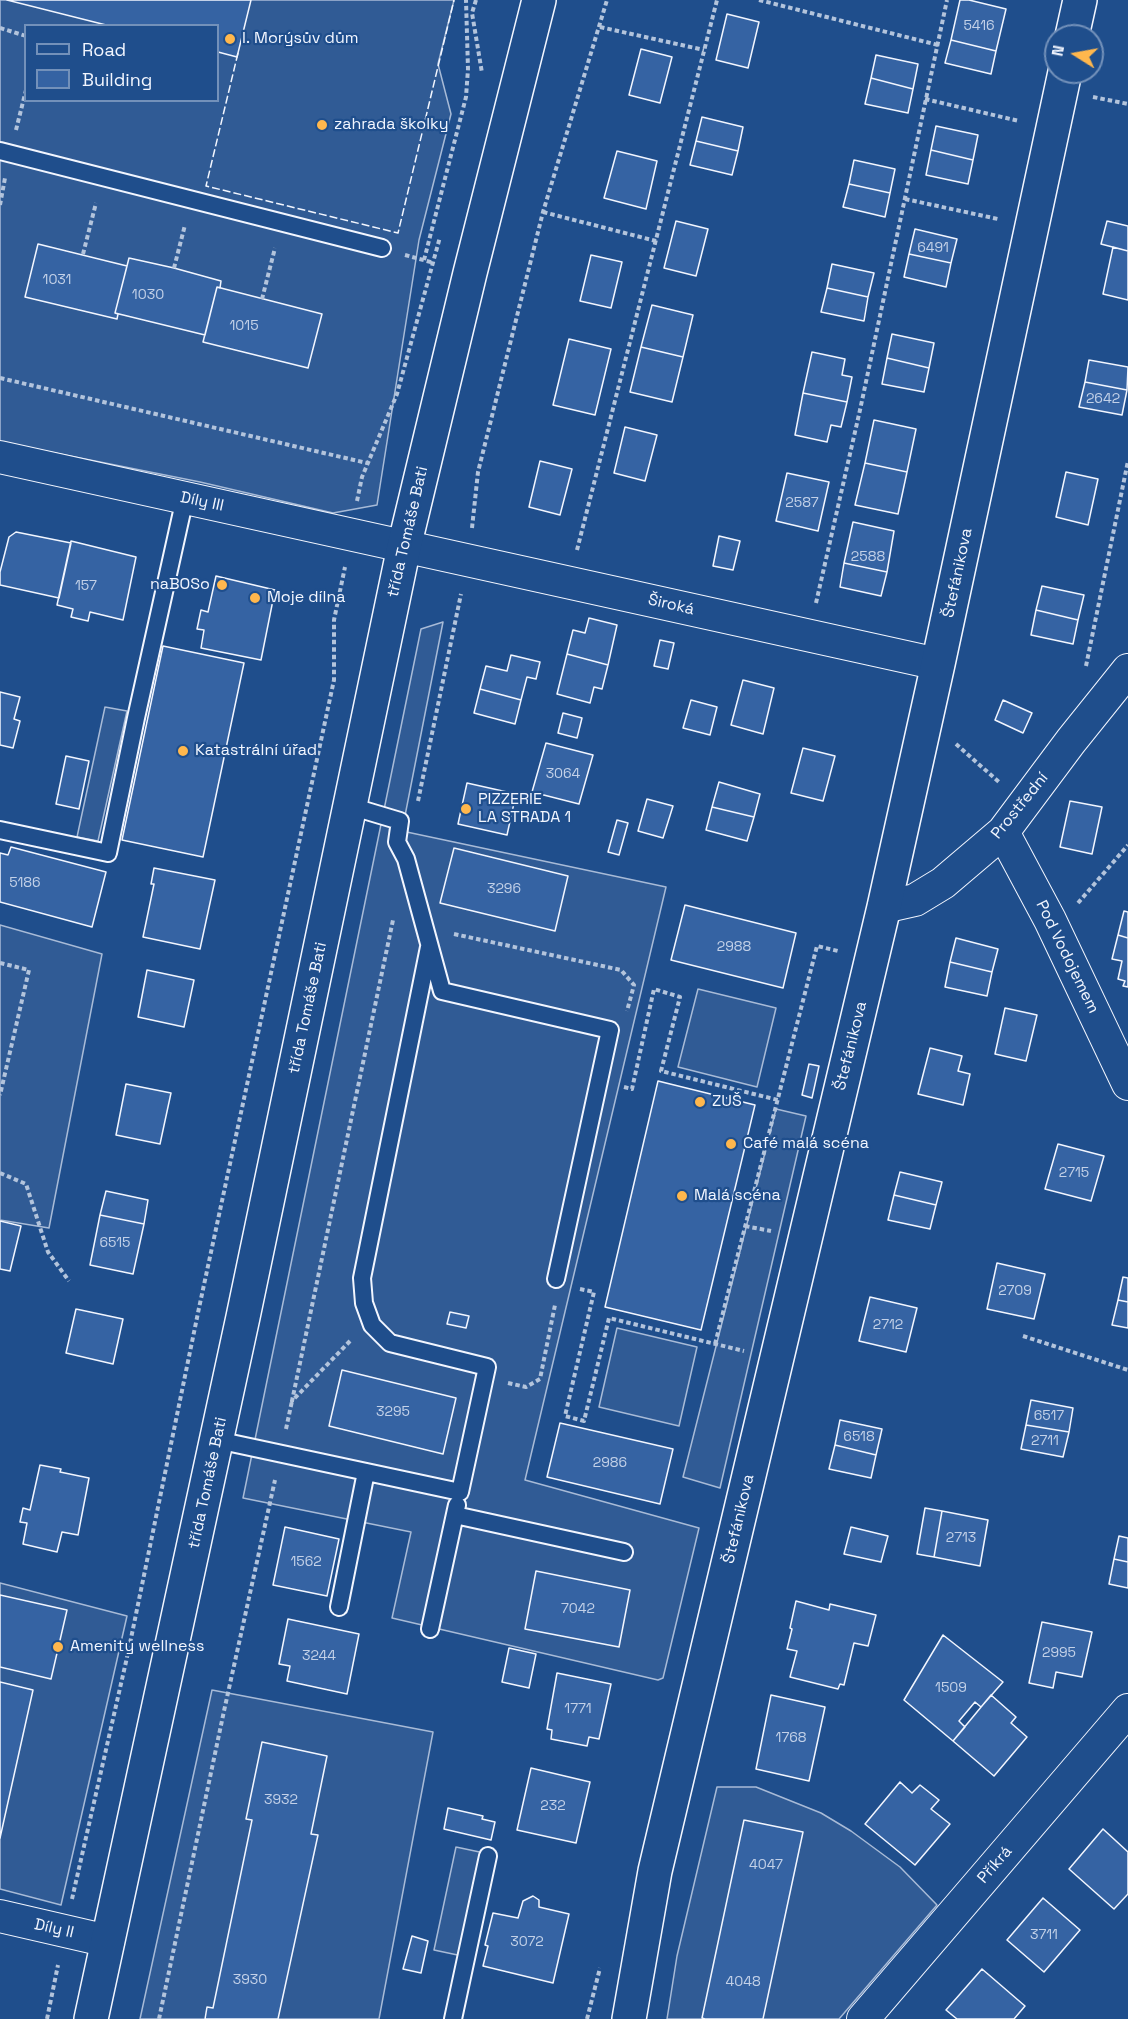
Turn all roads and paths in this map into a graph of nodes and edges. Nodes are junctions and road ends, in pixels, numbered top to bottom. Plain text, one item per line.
1 (466, 0) edge
2 (476, 0) edge
3 (539, 0) edge
4 (607, 0) edge
5 (717, 0) edge
6 (759, 0) edge
7 (947, 0) edge
8 (1080, 0) edge
9 (1075, 24) edge
10 (600, 27) junction
11 (0, 28) edge
12 (24, 35) edge
13 (938, 45) junction
14 (704, 50) junction
15 (480, 83) dead end
16 (1062, 84) edge
17 (24, 96) edge
18 (1088, 96) dead end
19 (925, 99) junction
20 (1128, 104) edge
21 (1029, 123) dead end
22 (5, 152) edge
23 (102, 177) junction
24 (905, 199) junction
25 (191, 200) junction
26 (543, 212) junction
27 (1009, 221) dead end
28 (281, 223) junction
29 (442, 229) dead end
30 (656, 241) junction
31 (381, 248) dead end
32 (83, 254) dead end
33 (424, 260) dead end
34 (174, 268) dead end
35 (262, 299) dead end
36 (0, 378) edge
37 (0, 457) edge
38 (1128, 461) edge
39 (368, 463) junction
40 (185, 498) junction
41 (351, 534) junction
42 (404, 548) junction
43 (468, 560) junction
44 (569, 582) junction
45 (808, 636) junction
46 (938, 664) junction
47 (1086, 668) dead end
48 (1128, 670) edge
49 (951, 740) dead end
50 (1005, 787) dead end
51 (418, 802) dead end
52 (350, 806) junction
53 (0, 830) edge
54 (1003, 832) junction
55 (1128, 845) edge
56 (884, 907) junction
57 (394, 917) dead end
58 (1050, 920) junction
59 (429, 947) junction
60 (0, 963) edge
61 (1128, 1084) edge
62 (0, 1095) edge
63 (0, 1173) edge
64 (556, 1279) dead end
65 (69, 1281) dead end
66 (571, 1287) dead end
67 (557, 1297) dead end
68 (1023, 1336) dead end
69 (350, 1341) dead end
70 (750, 1352) dead end
71 (1128, 1370) edge
72 (484, 1377) junction
73 (292, 1401) junction
74 (217, 1440) junction
75 (280, 1454) junction
76 (366, 1472) junction
77 (460, 1492) junction
78 (454, 1515) junction
79 (624, 1552) dead end
80 (339, 1607) dead end
81 (430, 1629) dead end
82 (1128, 1710) edge
83 (488, 1856) dead end
84 (0, 1916) edge
85 (65, 1932) junction
86 (108, 1941) junction
87 (601, 1964) dead end
88 (47, 2019) edge
89 (92, 2019) edge
90 (159, 2019) edge
91 (453, 2019) edge
92 (587, 2019) edge
93 (629, 2019) edge
94 (863, 2019) edge

1 - 33 path
2 - 15 path
3 - 42 main road, třída Tomáše Bati
4 - 10 path
5 - 14 path
6 - 13 path
7 - 13 path
8 - 9 main road
10 - 14 path
10 - 26 path
11 - 12 path
13 - 19 path
14 - 30 path
16 - 46 main road, Štefánikova
17 - 22 path
18 - 20 path
19 - 21 path
19 - 24 path
22 - 23 lane
23 - 25 lane
23 - 32 path
24 - 27 path
24 - 45 path
25 - 28 lane
25 - 34 path
26 - 30 path
26 - 43 path
28 - 31 lane
28 - 35 path
29 - 39 path
30 - 44 path
36 - 39 path
37 - 40 street, Díly III
38 - 47 path
39 - 41 path
40 - 41 street, Díly III
40 - 53 lane
41 - 42 street, Díly III
41 - 85 path
42 - 43 street, Široká
42 - 52 main road, třída Tomáše Bati
43 - 44 street, Široká
43 - 51 path
44 - 45 street, Široká
45 - 46 street, Široká
46 - 56 main road, Štefánikova
48 - 54 street, Prostřední
49 - 50 path
52 - 59 lane
52 - 74 main road, třída Tomáše Bati
54 - 56 street, Prostřední
54 - 58 street, Pod Vodojemem
55 - 58 path
56 - 93 main road, Štefánikova
57 - 73 path
58 - 61 street, Pod Vodojemem
59 - 64 lane
59 - 72 lane
60 - 62 path
63 - 65 path
66 - 70 path
67 - 72 path
68 - 71 path
69 - 73 path
72 - 77 lane
73 - 75 path
74 - 75 lane
74 - 86 main road, třída Tomáše Bati
75 - 76 lane
75 - 90 path
76 - 77 lane
76 - 80 lane
77 - 78 lane
78 - 79 lane
78 - 81 lane
82 - 94 street, Příkrá
83 - 91 lane
84 - 85 street, Díly II
85 - 86 street, Díly II
85 - 88 path
86 - 89 main road, třída Tomáše Bati
87 - 92 path

